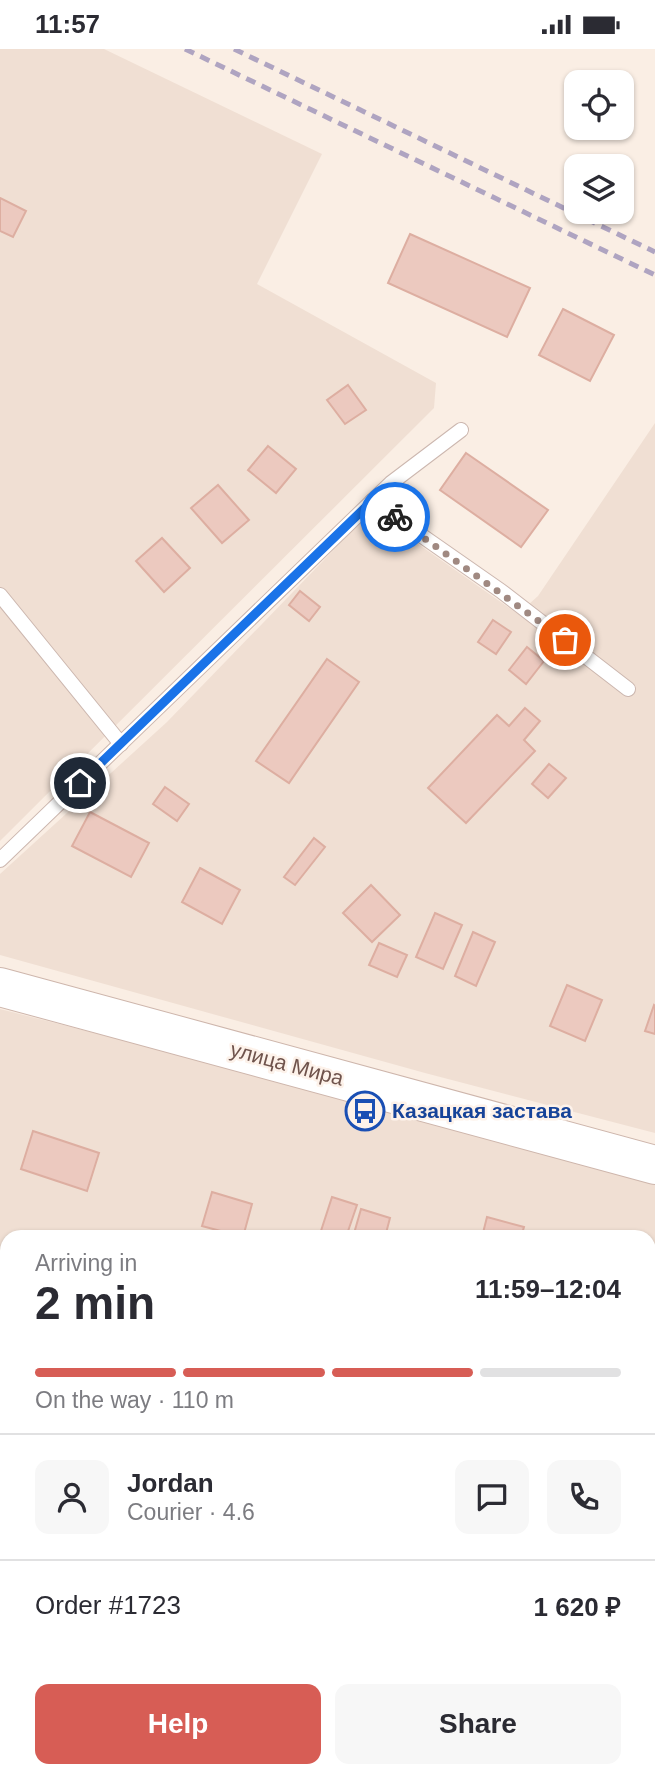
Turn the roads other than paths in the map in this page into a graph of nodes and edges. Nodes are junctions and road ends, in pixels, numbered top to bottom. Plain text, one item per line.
1 (461, 430) dead end
2 (372, 501) junction
3 (0, 595) edge
4 (628, 689) dead end
5 (121, 744) junction
6 (0, 860) edge
7 (0, 987) edge
8 (655, 1165) edge

1 - 2 lane
2 - 4 lane
2 - 5 lane
3 - 5 lane
5 - 6 lane
7 - 8 main road, улица Мира

